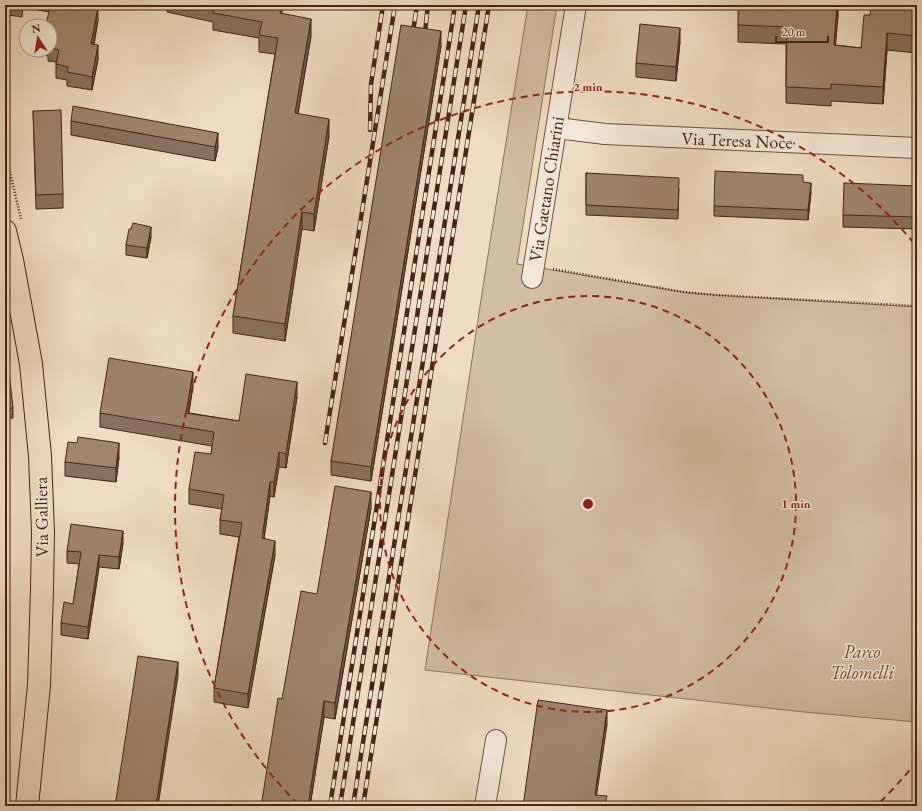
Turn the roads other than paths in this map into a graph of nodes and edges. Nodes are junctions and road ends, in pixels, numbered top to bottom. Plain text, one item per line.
1 (576, 5) edge
2 (557, 128) junction
3 (917, 148) edge
4 (5, 231) edge
5 (540, 273) road end
6 (496, 740) dead end
7 (27, 806) edge
8 (486, 806) edge

1 - 2 street, Via Gaetano Chiarini
2 - 3 street, Via Teresa Noce
2 - 5 street, Via Gaetano Chiarini
4 - 7 main road, Via Galliera
6 - 8 street

